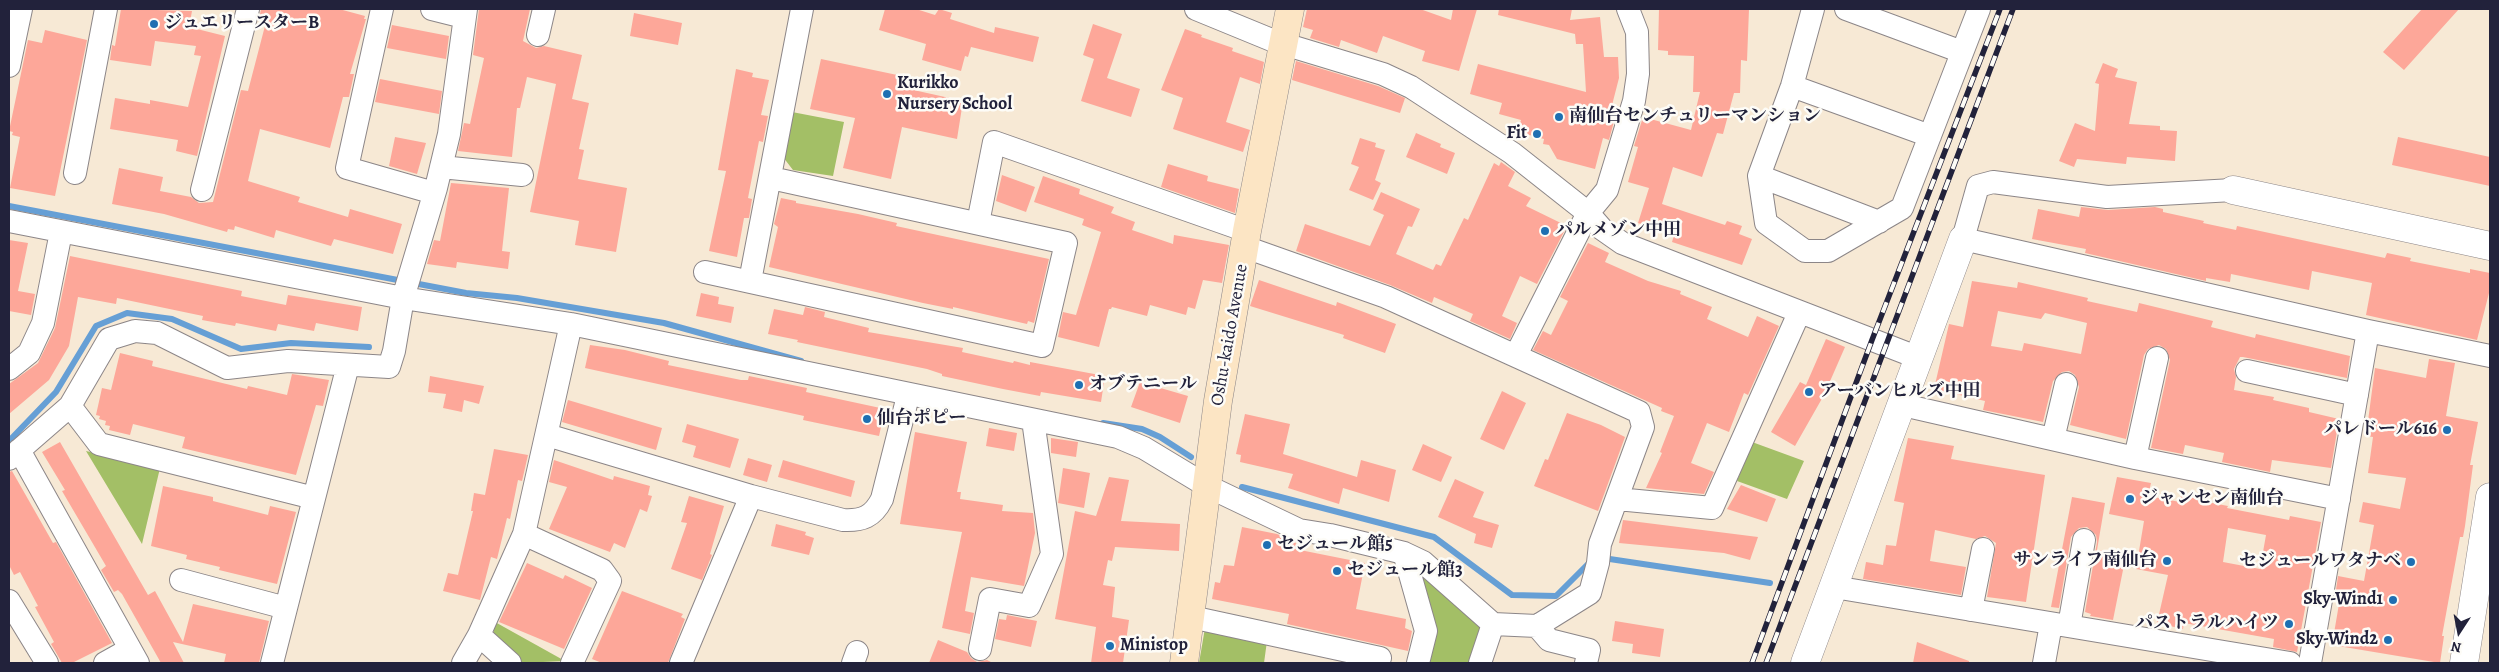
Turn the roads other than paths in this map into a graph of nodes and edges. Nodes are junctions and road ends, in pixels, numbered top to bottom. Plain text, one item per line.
1 (21, 9) edge
2 (106, 9) edge
3 (248, 9) edge
4 (382, 9) edge
5 (432, 9) edge
6 (544, 9) edge
7 (802, 9) edge
8 (1196, 9) edge
9 (1290, 9) edge
10 (1628, 9) edge
11 (1813, 9) edge
12 (1846, 9) edge
13 (1979, 9) edge
14 (465, 13) edge
15 (538, 34) dead end
16 (1283, 43) junction
17 (1962, 52) junction
18 (9, 66) edge
19 (1792, 86) junction
20 (1930, 136) junction
21 (441, 167) junction
22 (75, 173) dead end
23 (522, 175) dead end
24 (1759, 176) junction
25 (771, 178) junction
26 (202, 190) dead end
27 (2233, 190) joint
28 (434, 193) junction
29 (1588, 213) junction
30 (9, 221) edge
31 (1879, 222) junction
32 (978, 223) junction
33 (62, 232) junction
34 (1246, 239) junction
35 (1963, 239) junction
36 (2490, 246) edge
37 (705, 272) dead end
38 (750, 281) junction
39 (407, 285) junction
40 (1800, 313) junction
41 (571, 324) junction
42 (2368, 331) junction
43 (1516, 355) junction
44 (2490, 356) edge
45 (1920, 358) junction
46 (2156, 358) dead end
47 (348, 365) junction
48 (9, 368) edge
49 (2247, 372) dead end
50 (2066, 384) dead end
51 (2357, 395) junction
52 (908, 396) junction
53 (1903, 405) junction
54 (70, 406) junction
55 (1033, 420) junction
56 (547, 435) junction
57 (2054, 439) junction
58 (14, 454) edge
59 (2135, 458) junction
60 (1207, 486) junction
61 (751, 496) junction
62 (2490, 497) edge
63 (314, 498) junction
64 (1617, 499) junction
65 (2339, 499) junction
66 (524, 534) junction
67 (2084, 540) dead end
68 (1983, 548) dead end
69 (1404, 553) junction
70 (181, 580) dead end
71 (1834, 587) junction
72 (9, 601) edge
73 (286, 608) junction
74 (1971, 610) junction
75 (1191, 617) junction
76 (1493, 624) junction
77 (2060, 625) junction
78 (1537, 626) junction
79 (478, 635) junction
80 (980, 649) dead end
81 (1324, 655) edge
82 (134, 656) edge
83 (1380, 658) dead end
84 (2242, 659) edge
85 (47, 663) edge
86 (105, 663) edge
87 (272, 663) edge
88 (463, 663) edge
89 (510, 663) edge
90 (572, 663) edge
91 (681, 663) edge
92 (1184, 663) edge
93 (1418, 663) edge
94 (1480, 663) edge
95 (1586, 663) edge
96 (1805, 663) edge
97 (2044, 663) edge
98 (2290, 663) edge
99 (2310, 663) edge
100 (2464, 663) edge

1 - 18 street
2 - 22 street
3 - 26 street
4 - 28 street
5 - 14 street
6 - 15 street
7 - 25 street
8 - 16 street
9 - 16 main road, Oshu-kaido Avenue
10 - 29 street
11 - 19 street
12 - 17 street
13 - 17 street
14 - 21 street
16 - 29 street
16 - 34 main road, Oshu-kaido Avenue
17 - 20 street
19 - 20 street
19 - 24 street
20 - 31 street
21 - 23 street
21 - 28 street
24 - 31 street
24 - 31 street
25 - 32 street
25 - 38 street
27 - 35 street
27 - 36 street
28 - 39 street
29 - 40 street
29 - 43 street
30 - 33 street
32 - 34 street
32 - 38 street
33 - 39 street
33 - 48 street
34 - 43 street
34 - 60 main road, Oshu-kaido Avenue
35 - 42 street
35 - 45 street
37 - 38 street
39 - 41 street
39 - 47 street
40 - 45 street
40 - 64 street
41 - 52 street
41 - 56 street
42 - 44 street
42 - 51 street
43 - 64 street
45 - 53 street
46 - 59 street
47 - 54 street
47 - 63 street
49 - 51 street
50 - 57 street
51 - 65 street
52 - 55 street
52 - 61 street
53 - 57 street
53 - 71 street
54 - 58 street
54 - 63 street
55 - 60 street
55 - 80 street
56 - 61 street
56 - 66 street
57 - 59 street
58 - 82 street
59 - 65 street
60 - 69 street
60 - 75 main road, Oshu-kaido Avenue
61 - 91 street
62 - 100 street
63 - 73 street
64 - 78 street
65 - 99 street
66 - 79 street
66 - 90 street
67 - 77 street
68 - 74 street
69 - 76 street
69 - 93 street
70 - 73 street
71 - 74 street
71 - 96 street
72 - 85 street
73 - 87 street
74 - 77 street
75 - 81 street
75 - 92 main road, Oshu-kaido Avenue
76 - 78 street
76 - 94 street
77 - 84 street
77 - 97 street
78 - 95 street
79 - 88 street
79 - 89 street
81 - 83 street
82 - 86 street
84 - 98 street

